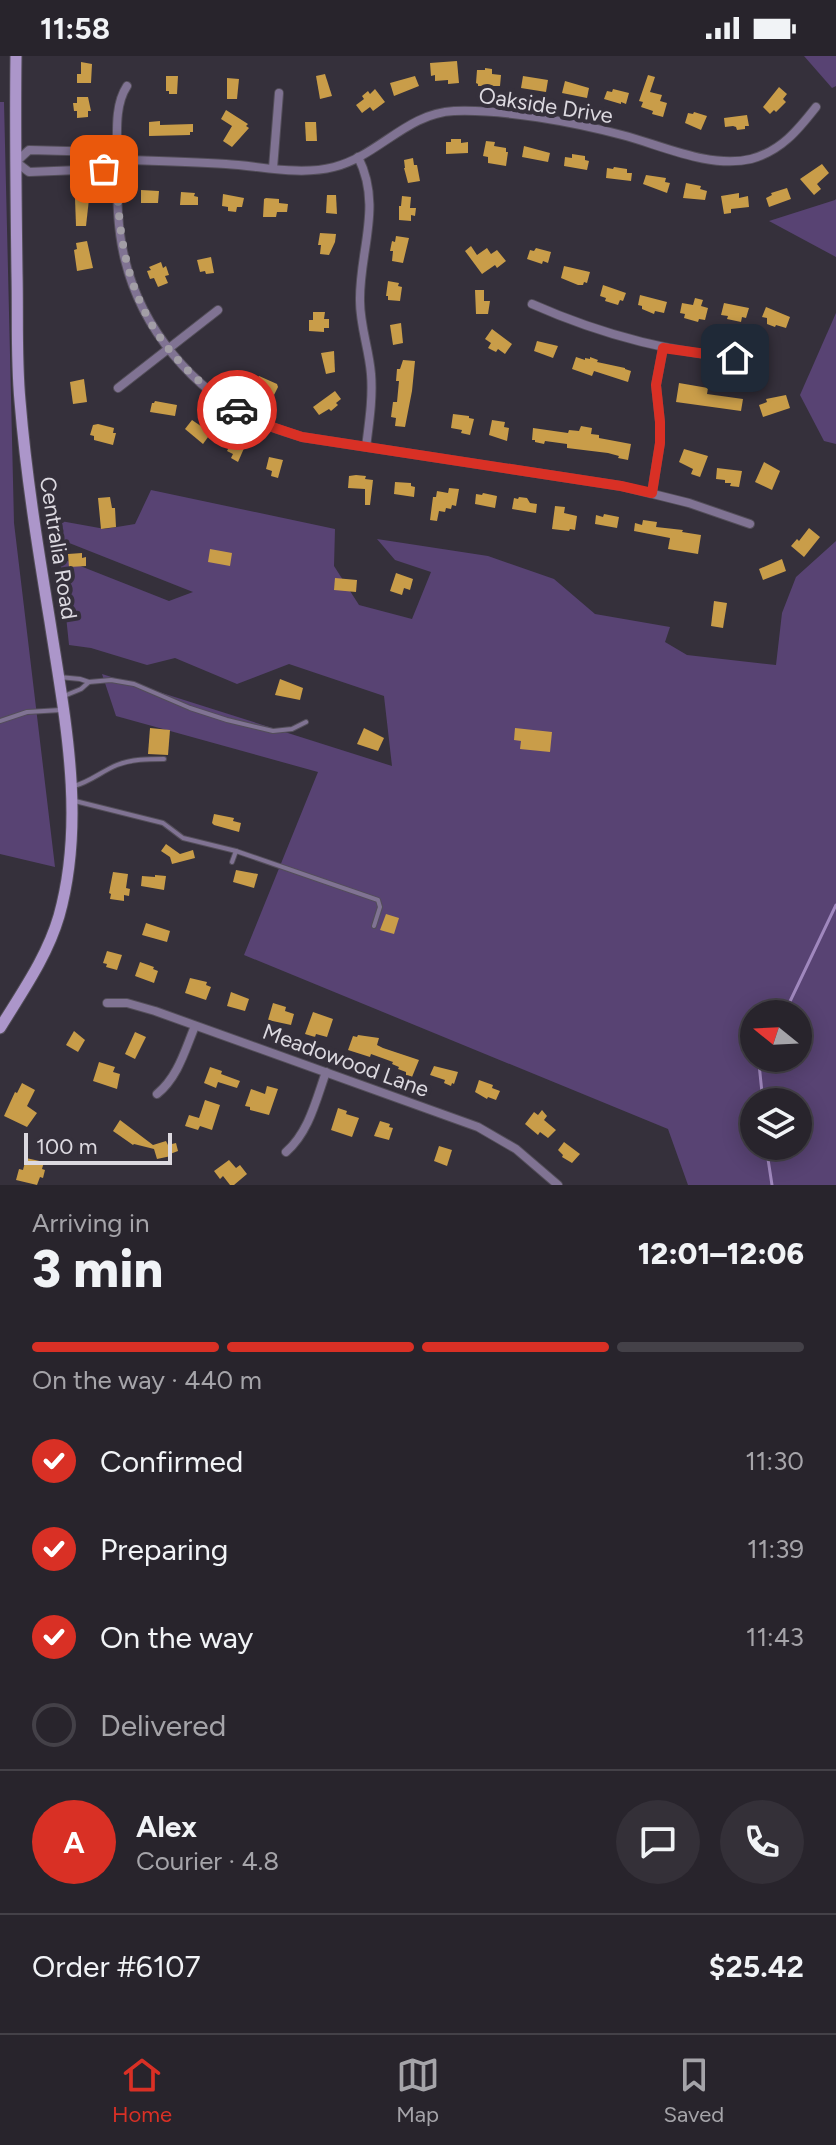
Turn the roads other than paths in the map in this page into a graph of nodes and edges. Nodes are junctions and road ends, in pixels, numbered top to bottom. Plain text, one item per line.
1 (16, 56) edge
2 (127, 86) dead end
3 (279, 93) dead end
4 (816, 107) dead end
5 (358, 157) junction
6 (117, 160) junction
7 (16, 162) junction
8 (273, 168) junction
9 (532, 304) dead end
10 (218, 310) dead end
11 (168, 348) junction
12 (663, 348) junction
13 (751, 359) dead end
14 (118, 388) dead end
15 (366, 447) junction
16 (652, 493) junction
17 (750, 524) dead end
18 (59, 677) junction
19 (89, 682) junction
20 (62, 703) junction
21 (0, 721) edge
22 (306, 722) dead end
23 (164, 759) dead end
24 (72, 787) junction
25 (72, 800) junction
26 (236, 851) junction
27 (232, 862) dead end
28 (374, 926) dead end
29 (107, 1003) dead end
30 (195, 1026) junction
31 (0, 1028) edge
32 (326, 1072) junction
33 (157, 1094) dead end
34 (286, 1152) dead end
35 (558, 1185) edge

1 - 7 main road, Centralia Road
2 - 6 street
3 - 8 street
4 - 5 street, Oakside Drive
5 - 8 street, Oakside Drive
5 - 15 street
6 - 7 street, Oakside Drive
6 - 7 street, Oakside Drive
6 - 8 street, Oakside Drive
6 - 11 street
7 - 18 main road, Centralia Road
9 - 12 street
10 - 11 street
11 - 14 street
11 - 15 street
12 - 13 street
12 - 16 street
15 - 16 street
16 - 17 street
18 - 19 lane
18 - 20 main road, Centralia Road
19 - 20 lane
19 - 22 lane
20 - 21 lane
20 - 24 main road, Centralia Road
23 - 24 lane
24 - 25 main road, Centralia Road
25 - 26 lane
25 - 31 main road, Centralia Road
26 - 27 lane
26 - 28 lane
29 - 30 street, Meadowood Lane
30 - 32 street, Meadowood Lane
30 - 33 street
32 - 34 street
32 - 35 street, Meadowood Lane

